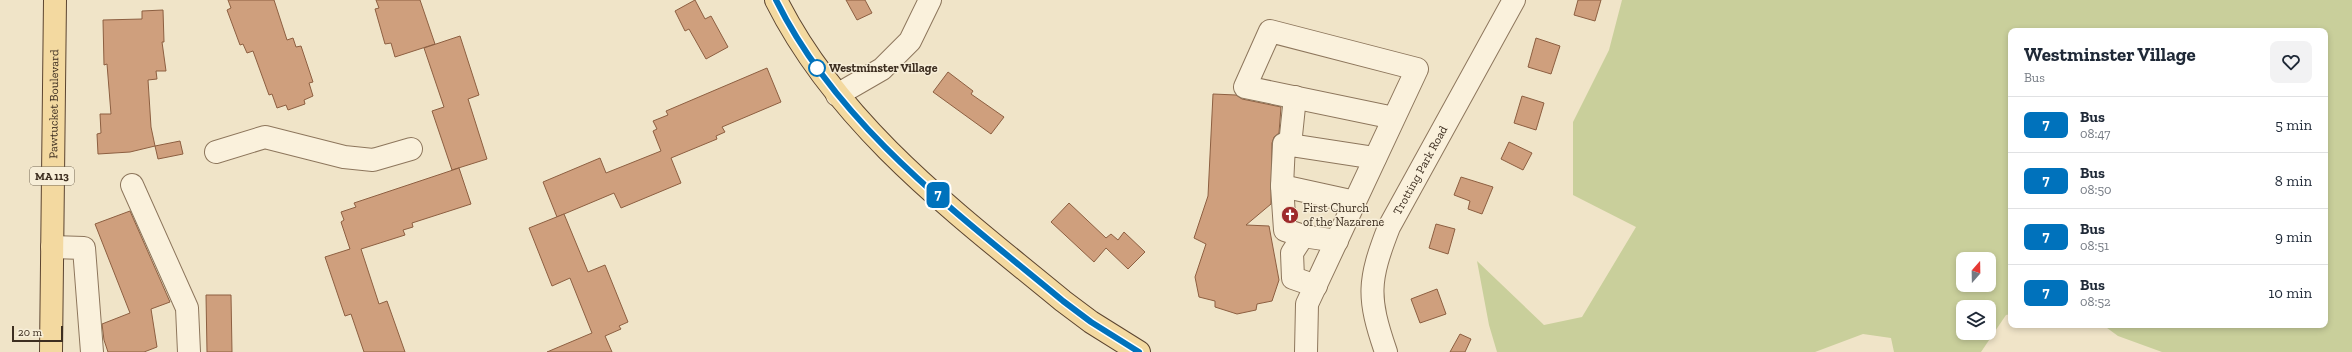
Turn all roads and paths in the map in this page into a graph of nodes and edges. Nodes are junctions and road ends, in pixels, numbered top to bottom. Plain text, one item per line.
1 (55, 0) edge
2 (776, 0) edge
3 (930, 0) edge
4 (1514, 0) edge
5 (837, 95) junction
6 (1295, 97) junction
7 (1394, 118) junction
8 (1290, 145) junction
9 (411, 149) dead end
10 (216, 152) dead end
11 (1375, 158) junction
12 (132, 185) dead end
13 (1282, 186) junction
14 (1355, 202) junction
15 (1303, 236) junction
16 (1336, 241) junction
17 (52, 247) junction
18 (1316, 286) junction
19 (51, 352) edge
20 (92, 352) edge
21 (189, 352) edge
22 (1139, 352) edge
23 (1306, 352) edge
24 (1386, 352) edge

1 - 17 main road, Pawtucket Boulevard / MA 113
2 - 5 main road
3 - 5 street
4 - 24 street, Trotting Park Road
5 - 22 main road
6 - 7 street
6 - 7 street
6 - 8 street
7 - 11 street
8 - 11 street
8 - 13 street
9 - 10 street
11 - 14 street
12 - 21 street
13 - 14 street
13 - 15 street
14 - 16 street
15 - 16 street
15 - 18 street
16 - 18 street
17 - 19 main road, Pawtucket Boulevard / MA 113
17 - 20 street
18 - 23 street

